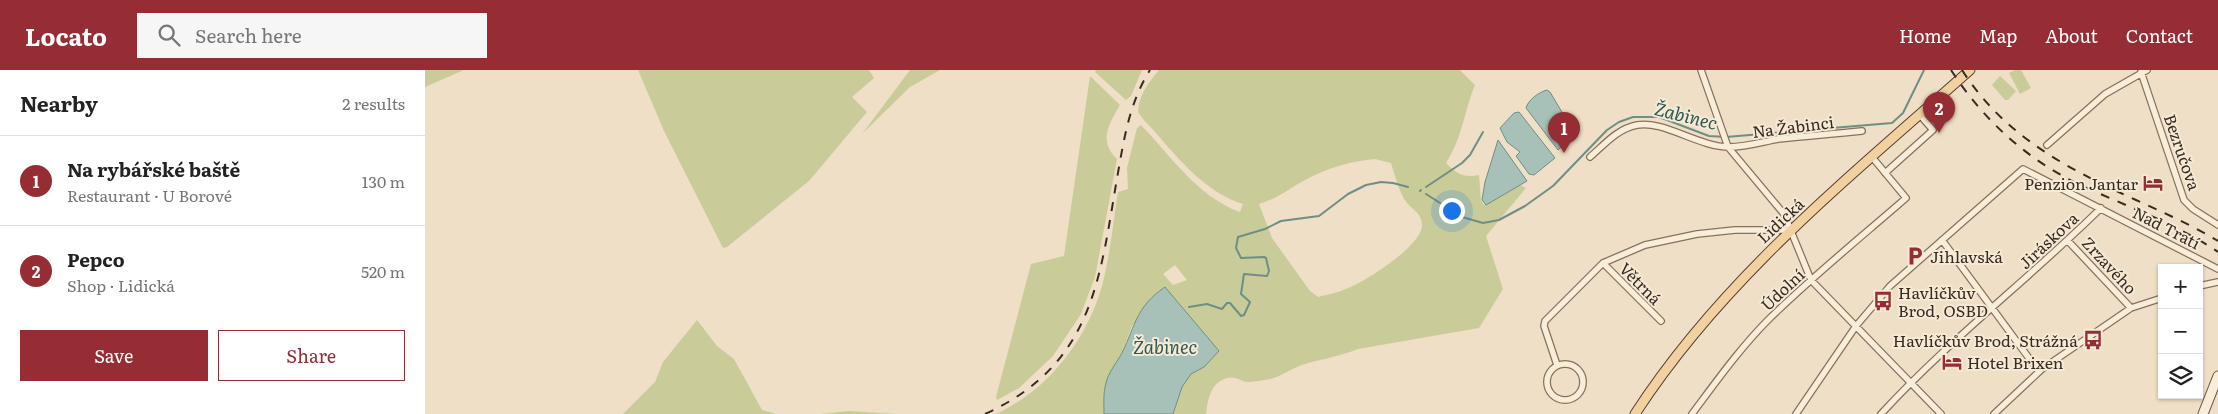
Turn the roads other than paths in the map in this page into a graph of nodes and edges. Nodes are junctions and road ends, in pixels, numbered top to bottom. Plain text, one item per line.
1 (1701, 70) edge
2 (1969, 70) edge
3 (2144, 71) edge
4 (1919, 114) junction
5 (1862, 132) dead end
6 (2047, 145) dead end
7 (1728, 148) junction
8 (1590, 157) dead end
9 (1872, 157) junction
10 (1885, 173) junction
11 (2101, 208) junction
12 (2218, 225) edge
13 (1791, 230) junction
14 (1942, 240) junction
15 (2068, 240) junction
16 (1603, 263) junction
17 (2218, 269) edge
18 (1811, 280) junction
19 (2218, 282) edge
20 (2203, 285) edge
21 (2158, 299) edge
22 (1992, 308) junction
23 (2131, 308) junction
24 (1661, 321) dead end
25 (1856, 326) junction
26 (1557, 365) junction
27 (2042, 369) junction
28 (2218, 376) edge
29 (1911, 382) junction
30 (1635, 414) edge
31 (1692, 414) edge
32 (1795, 414) edge
33 (1881, 414) edge
34 (1941, 414) edge
35 (1994, 414) edge
36 (2203, 414) edge

1 - 7 street
2 - 4 main road, Lidická
3 - 6 street
3 - 12 street, Bezručova
4 - 9 main road, Lidická
4 - 10 street
5 - 7 street, Na Žabinci
7 - 8 street, Na Žabinci
7 - 13 street
9 - 10 street
9 - 13 main road, Lidická
10 - 18 street, Údolní
11 - 14 street, Nad Tratí
11 - 15 street, Jiráskova
11 - 17 street, Nad Tratí
13 - 16 street
13 - 18 street
13 - 30 main road, Lidická
14 - 22 street
14 - 25 street
15 - 22 street, Jiráskova
15 - 23 street, Zrzavého
16 - 24 street, Větrná
16 - 26 street
18 - 25 street
18 - 31 street, Údolní
19 - 20 street
21 - 23 street
22 - 27 street
22 - 29 street, Jiráskova
23 - 27 street
25 - 29 street
25 - 32 street
26 - 26 street
27 - 35 street
28 - 36 street
29 - 33 street, Jiráskova
29 - 34 street

